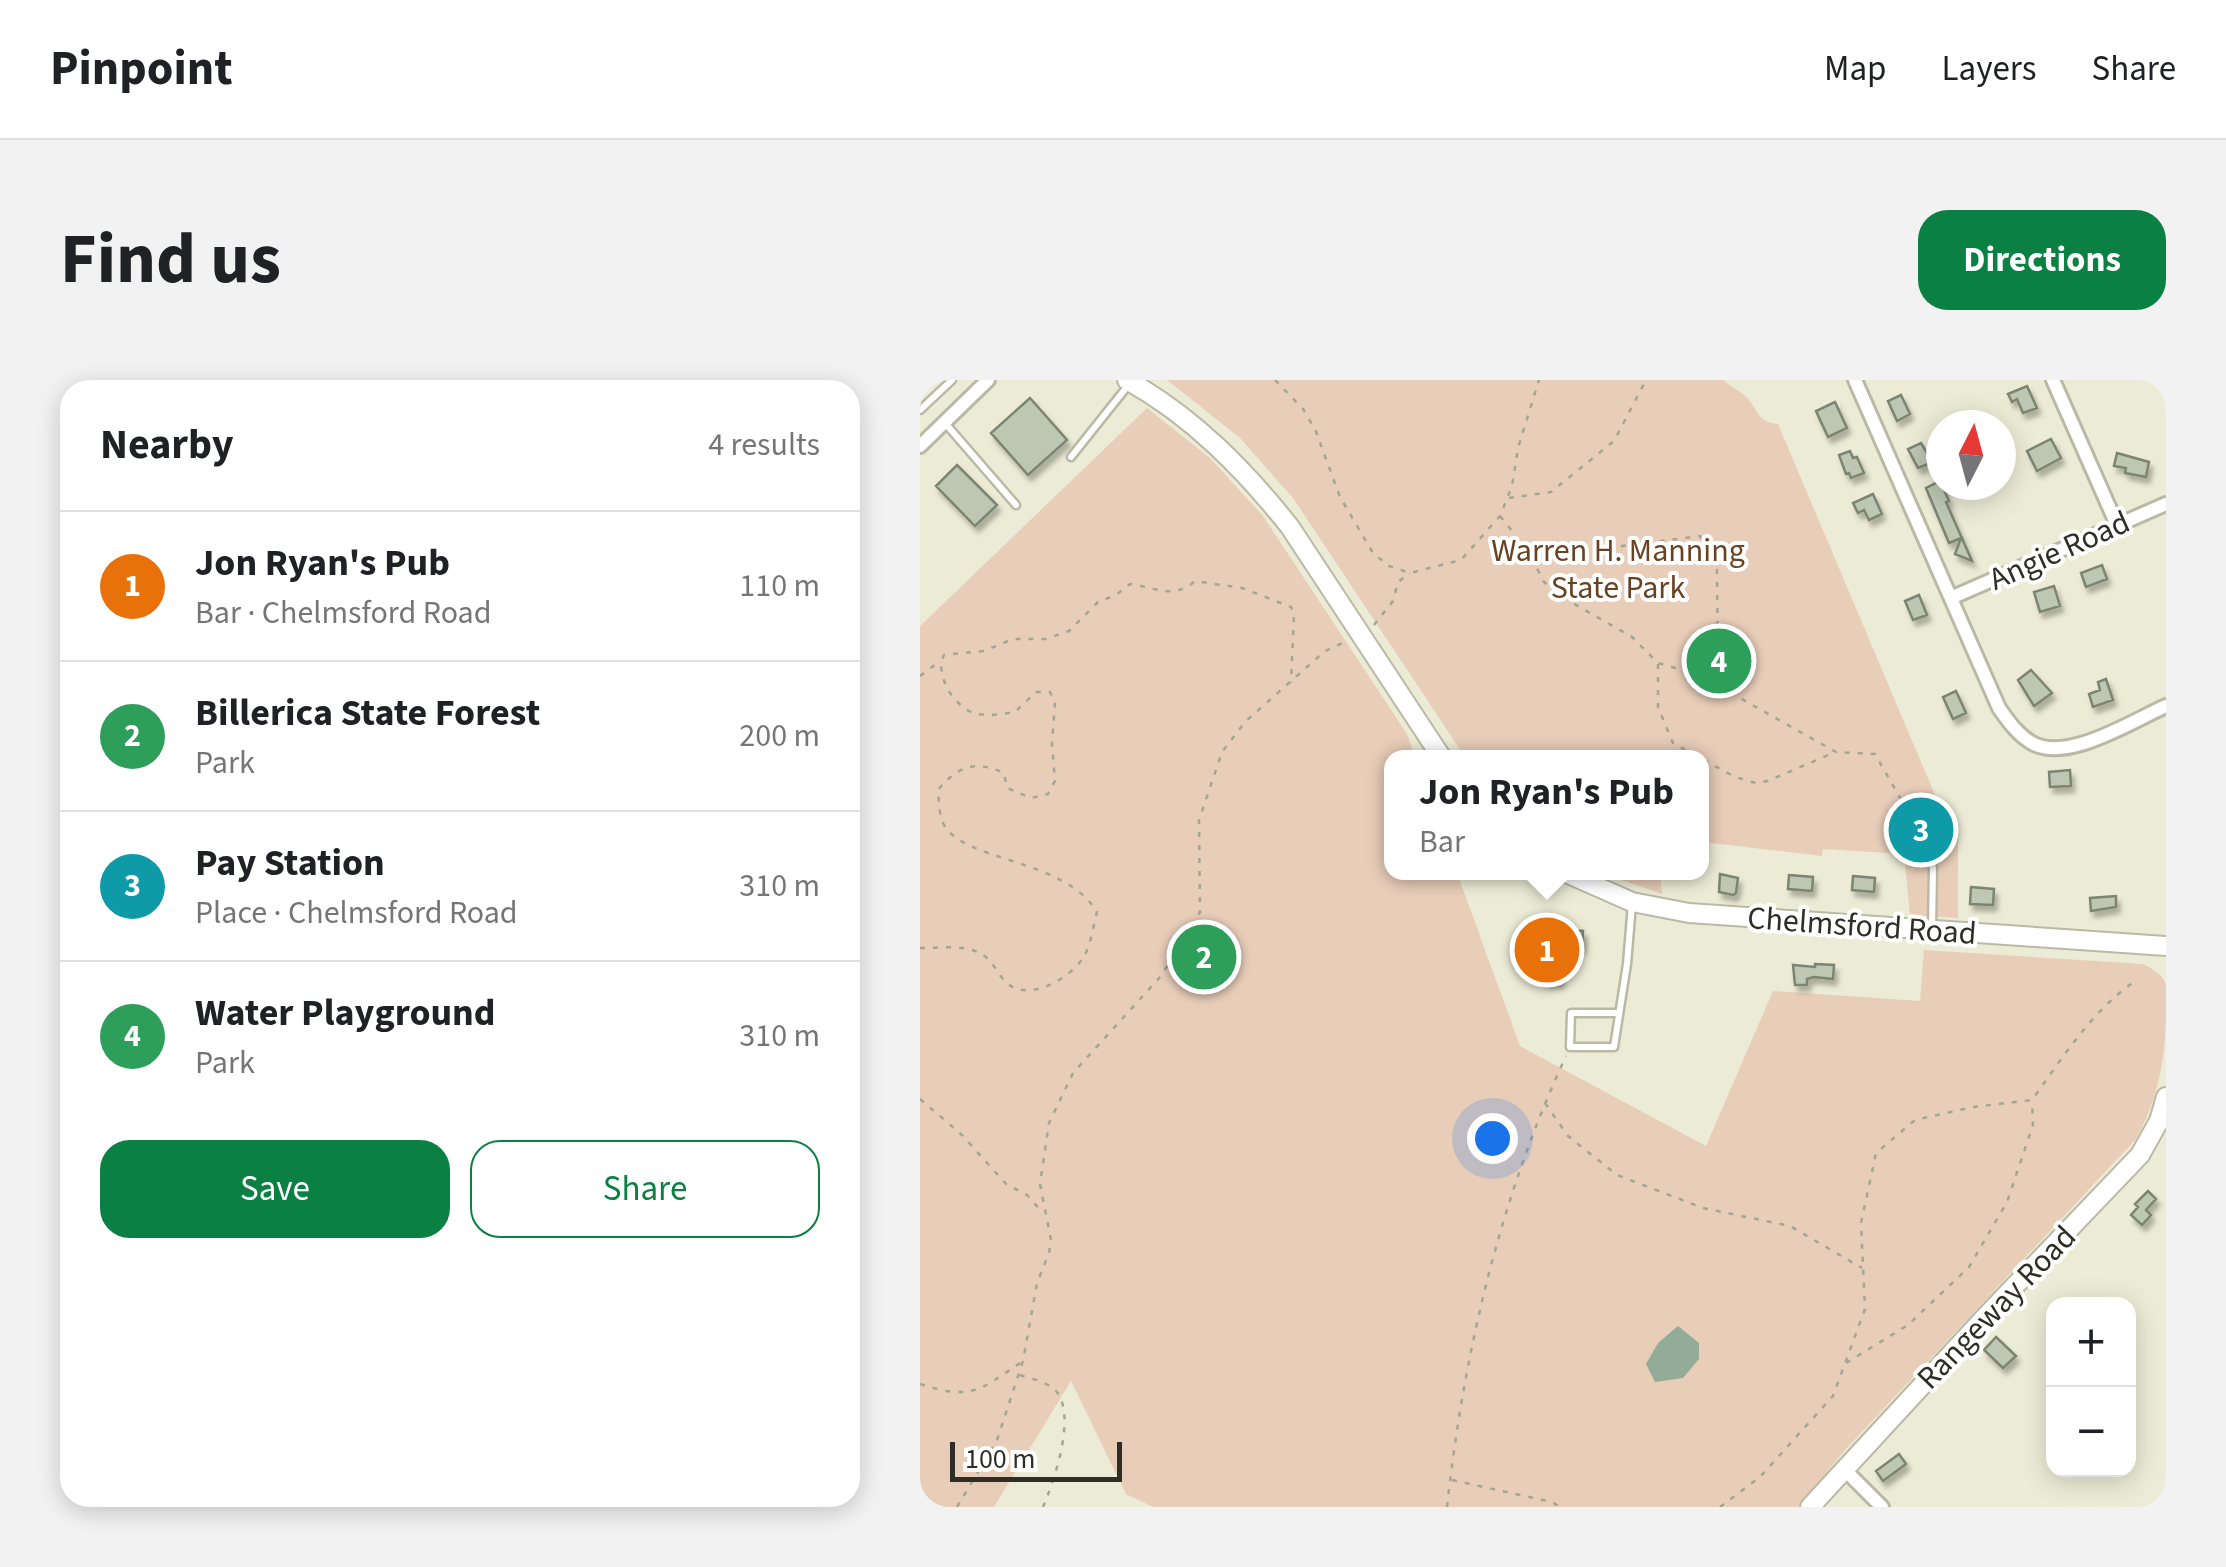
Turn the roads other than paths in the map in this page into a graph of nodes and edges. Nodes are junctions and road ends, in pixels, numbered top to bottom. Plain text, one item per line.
1 (952, 380) edge
2 (988, 380) edge
3 (1855, 380) edge
4 (2052, 380) edge
5 (1129, 381) edge
6 (920, 410) edge
7 (944, 422) junction
8 (921, 442) edge
9 (1071, 456) dead end
10 (2166, 504) edge
11 (1016, 505) dead end
12 (2117, 525) junction
13 (1953, 597) junction
14 (2166, 706) edge
15 (1437, 750) edge
16 (1922, 838) road end
17 (1582, 880) edge
18 (1632, 902) junction
19 (1932, 930) junction
20 (2166, 946) edge
21 (1618, 1013) junction
22 (2166, 1098) edge
23 (1844, 1469) junction
24 (1810, 1507) edge
25 (1882, 1507) edge

1 - 6 lane
2 - 7 street
3 - 13 street
4 - 12 street
5 - 9 lane
5 - 15 main road
7 - 8 street
7 - 11 lane
10 - 12 street, Angie Road
12 - 13 street, Angie Road
13 - 14 street
16 - 19 lane
17 - 18 main road, Chelmsford Road
18 - 19 main road, Chelmsford Road
18 - 21 lane
19 - 20 main road, Chelmsford Road
21 - 21 lane
22 - 23 main road, Rangeway Road
23 - 24 main road, Rangeway Road
23 - 25 street

